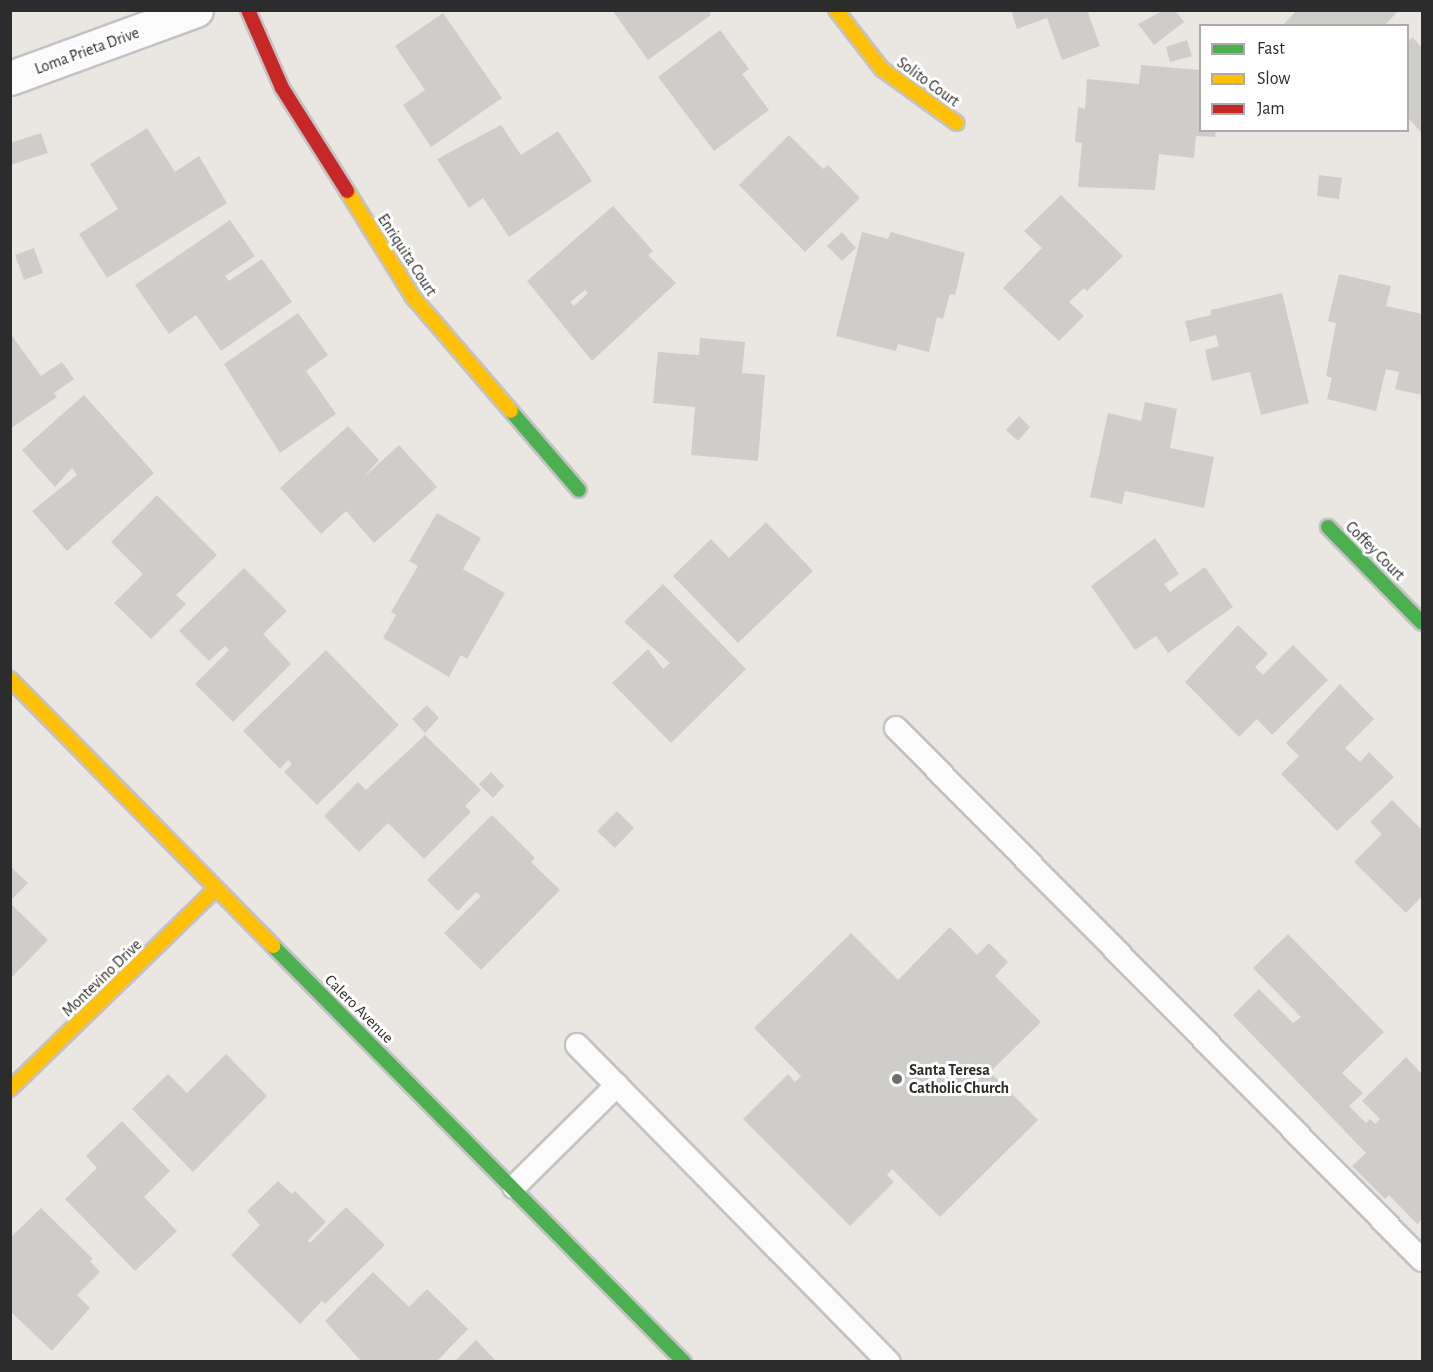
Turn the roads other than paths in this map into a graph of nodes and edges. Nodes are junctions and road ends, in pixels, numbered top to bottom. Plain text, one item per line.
1 (196, 10) edge
2 (248, 10) edge
3 (836, 10) edge
4 (10, 78) edge
5 (957, 123) dead end
6 (579, 490) dead end
7 (1328, 527) dead end
8 (1422, 623) edge
9 (10, 679) edge
10 (896, 728) dead end
11 (216, 889) junction
12 (577, 1045) dead end
13 (617, 1085) junction
14 (10, 1089) edge
15 (514, 1187) junction
16 (1422, 1260) edge
17 (684, 1362) edge
18 (889, 1362) edge

1 - 4 street, Loma Prieta Drive
2 - 6 street, Enriquita Court
3 - 5 street, Solito Court
7 - 8 street, Coffey Court
9 - 11 street, Calero Avenue
10 - 16 lane
11 - 14 street, Montevino Drive
11 - 15 street, Calero Avenue
12 - 13 lane
13 - 15 lane
13 - 18 lane
15 - 17 street, Calero Avenue

